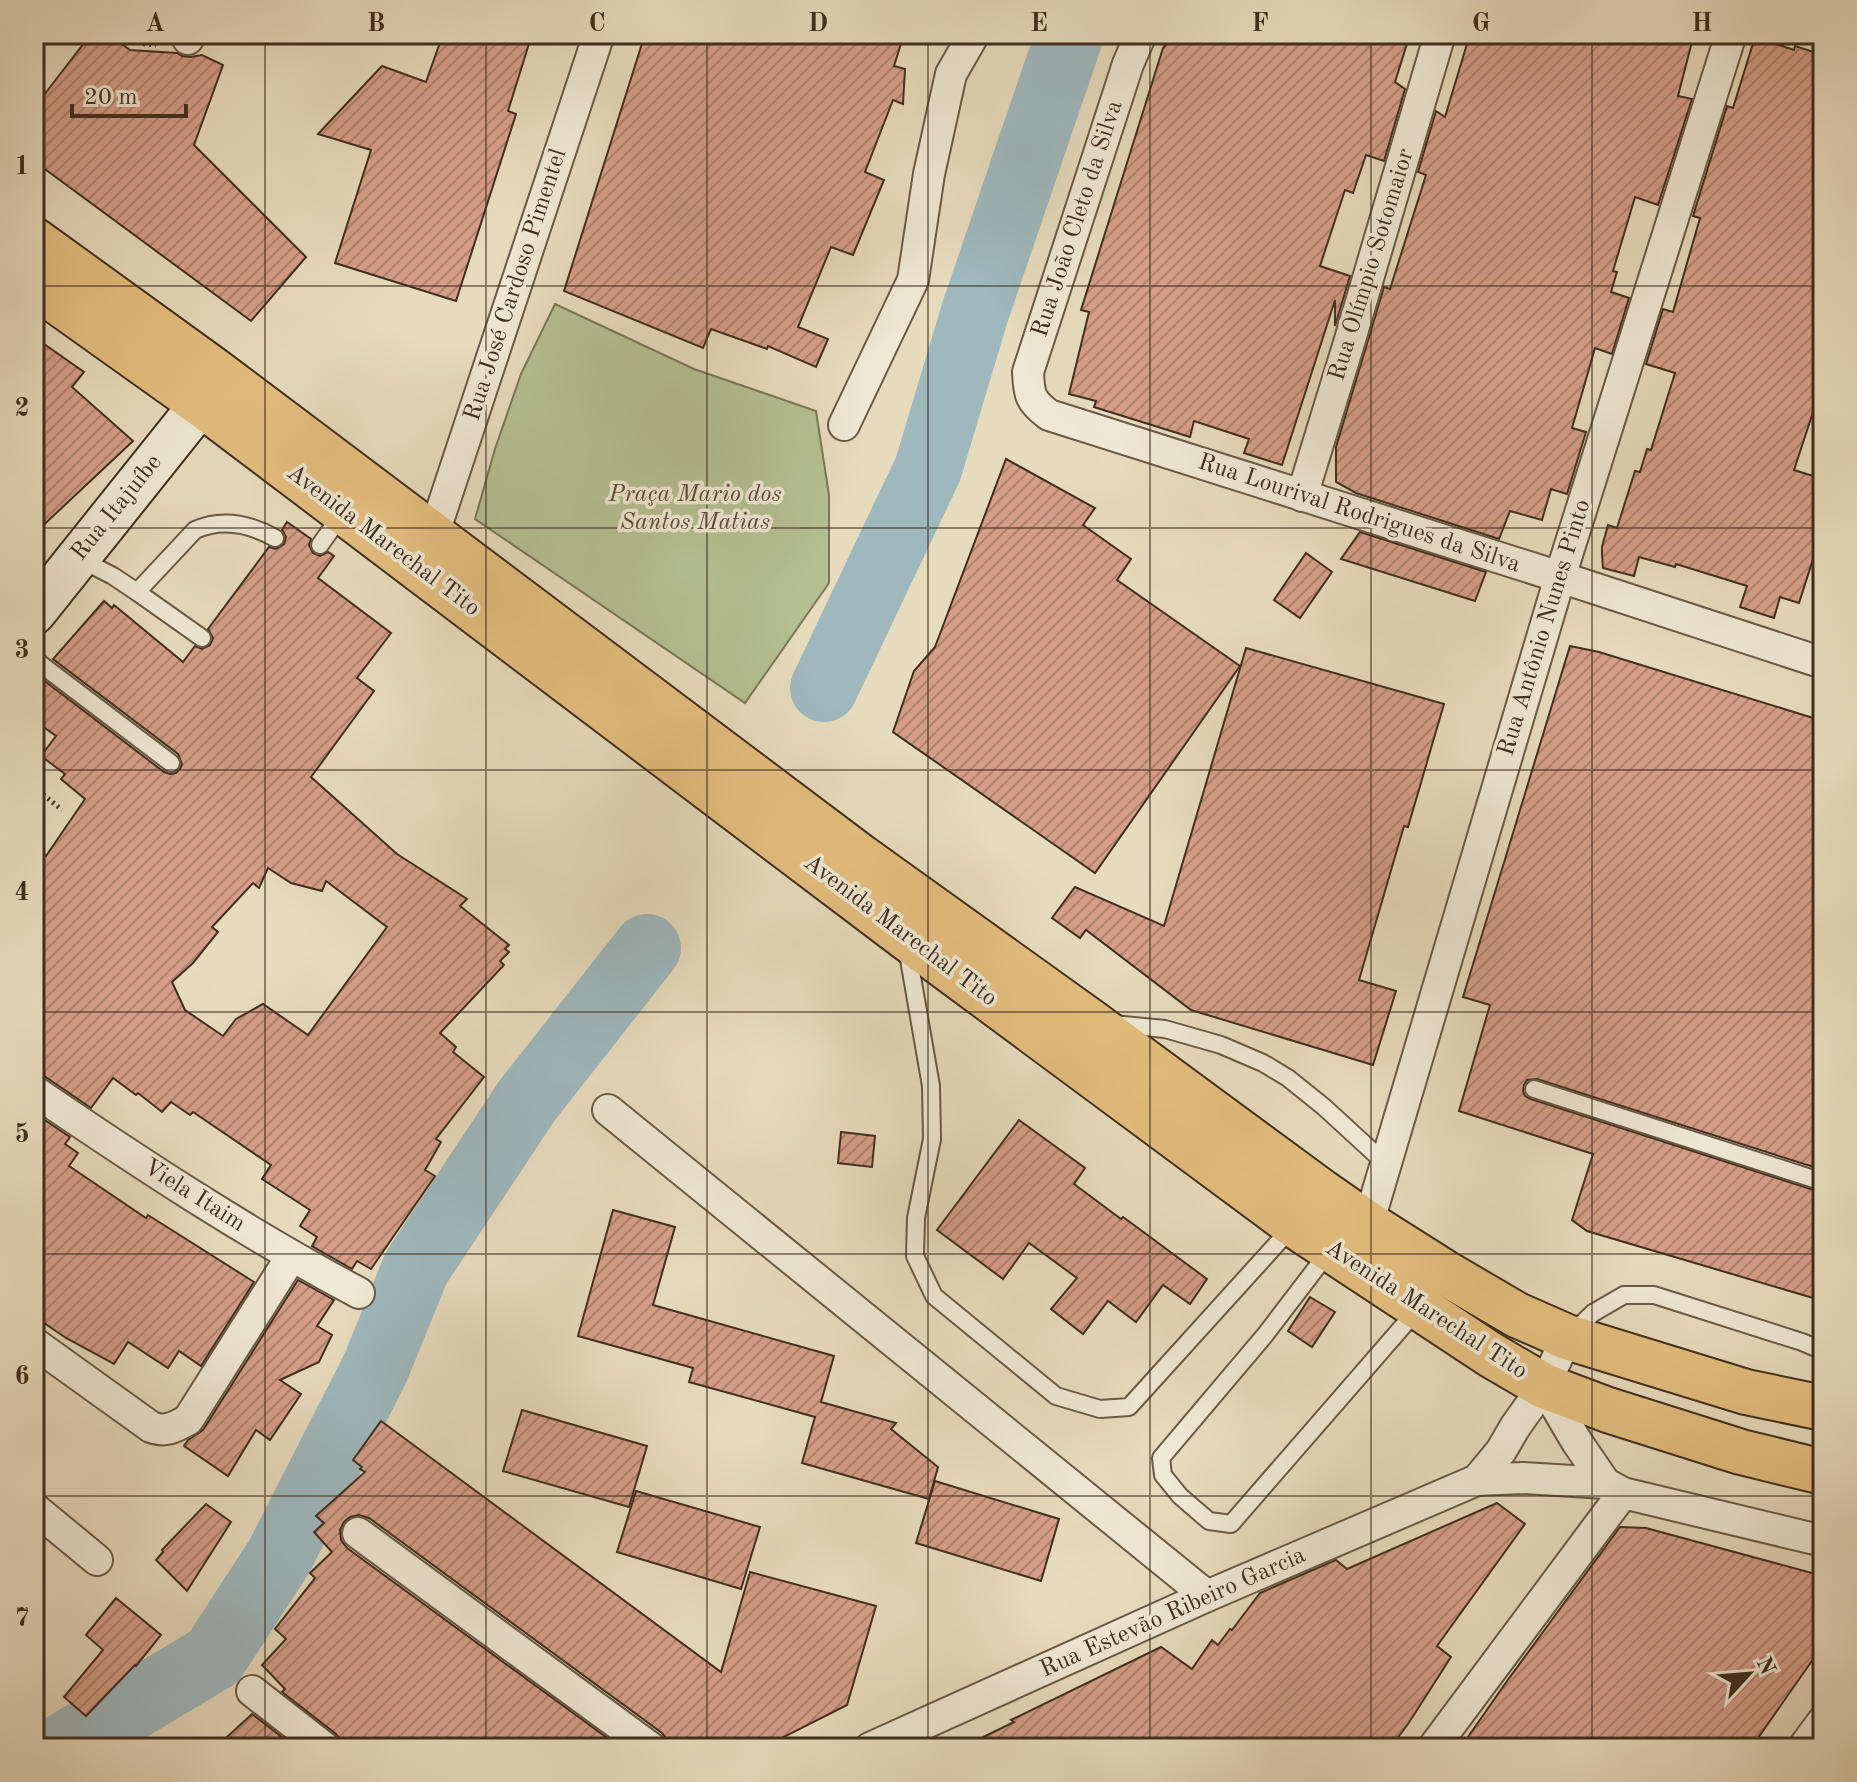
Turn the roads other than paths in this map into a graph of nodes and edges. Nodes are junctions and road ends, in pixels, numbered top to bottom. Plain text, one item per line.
1 (599, 34) edge
2 (974, 34) edge
3 (1141, 34) edge
4 (1440, 34) edge
5 (1731, 34) edge
6 (34, 240) edge
7 (34, 285) edge
8 (201, 404) junction
9 (1034, 405) joint
10 (844, 425) dead end
11 (1302, 496) junction
12 (343, 514) junction
13 (433, 536) junction
14 (275, 538) dead end
15 (78, 558) junction
16 (1560, 577) junction
17 (137, 592) junction
18 (34, 613) edge
19 (202, 638) dead end
20 (34, 659) edge
21 (1823, 663) edge
22 (171, 763) dead end
23 (904, 936) junction
24 (1091, 1022) junction
25 (1534, 1089) dead end
26 (34, 1091) edge
27 (608, 1110) dead end
28 (1385, 1163) junction
29 (1823, 1182) edge
30 (1368, 1224) junction
31 (1294, 1225) junction
32 (1331, 1248) junction
33 (291, 1257) junction
34 (359, 1293) dead end
35 (1420, 1307) junction
36 (1567, 1337) junction
37 (34, 1343) edge
38 (1823, 1351) edge
39 (1544, 1386) junction
40 (1823, 1408) edge
41 (1823, 1472) edge
42 (1477, 1480) junction
43 (1614, 1488) junction
44 (34, 1508) edge
45 (358, 1533) dead end
46 (1823, 1541) edge
47 (97, 1560) dead end
48 (1207, 1596) junction
49 (252, 1691) dead end
50 (1823, 1721) edge
51 (325, 1748) edge
52 (651, 1748) edge
53 (870, 1748) edge
54 (1433, 1748) edge
55 (1803, 1748) edge

1 - 13 street, Rua José Cardoso Pimentel
2 - 10 street
3 - 9 street, Rua João Cleto da Silva
4 - 11 street, Rua Olímpio Sotomaior
5 - 16 street, Rua Antônio Nunes Pinto
6 - 12 main road, Avenida Marechal Tito
7 - 8 main road, Avenida Marechal Tito
8 - 12 main road, Avenida Marechal Tito
8 - 15 street, Rua Itajuíbe
9 - 11 street, Rua Lourival Rodrigues da Silva
11 - 16 street, Rua Lourival Rodrigues da Silva
12 - 13 main road, Avenida Marechal Tito
12 - 23 main road, Avenida Marechal Tito
13 - 24 main road, Avenida Marechal Tito
14 - 17 lane
15 - 17 lane
15 - 18 street, Rua Itajuíbe
16 - 21 street, Rua Lourival Rodrigues da Silva
16 - 28 street, Rua Antônio Nunes Pinto
17 - 19 lane
20 - 22 lane
23 - 31 main road, Avenida Marechal Tito
23 - 31 lane
24 - 28 lane
24 - 30 main road, Avenida Marechal Tito
25 - 29 lane
26 - 33 street, Viela Itaim
27 - 48 street
28 - 30 street, Rua Antônio Nunes Pinto
30 - 36 main road, Avenida Marechal Tito
31 - 32 main road, Avenida Marechal Tito
32 - 35 main road, Avenida Marechal Tito
32 - 35 lane
33 - 34 street, Viela Itaim
33 - 37 street
35 - 39 main road, Avenida Marechal Tito
36 - 38 lane
36 - 39 street, Rua Estevão Ribeiro Garcia
36 - 40 main road, Avenida Marechal Tito
39 - 41 main road, Avenida Marechal Tito
39 - 42 street, Rua Estevão Ribeiro Garcia
39 - 43 street
42 - 43 street, Rua Estevão Ribeiro Garcia
42 - 48 street, Rua Estevão Ribeiro Garcia
43 - 46 street, Rua Estevão Ribeiro Garcia
43 - 54 street
44 - 47 street
45 - 52 street
48 - 53 street, Rua Estevão Ribeiro Garcia
49 - 51 street
50 - 55 street

